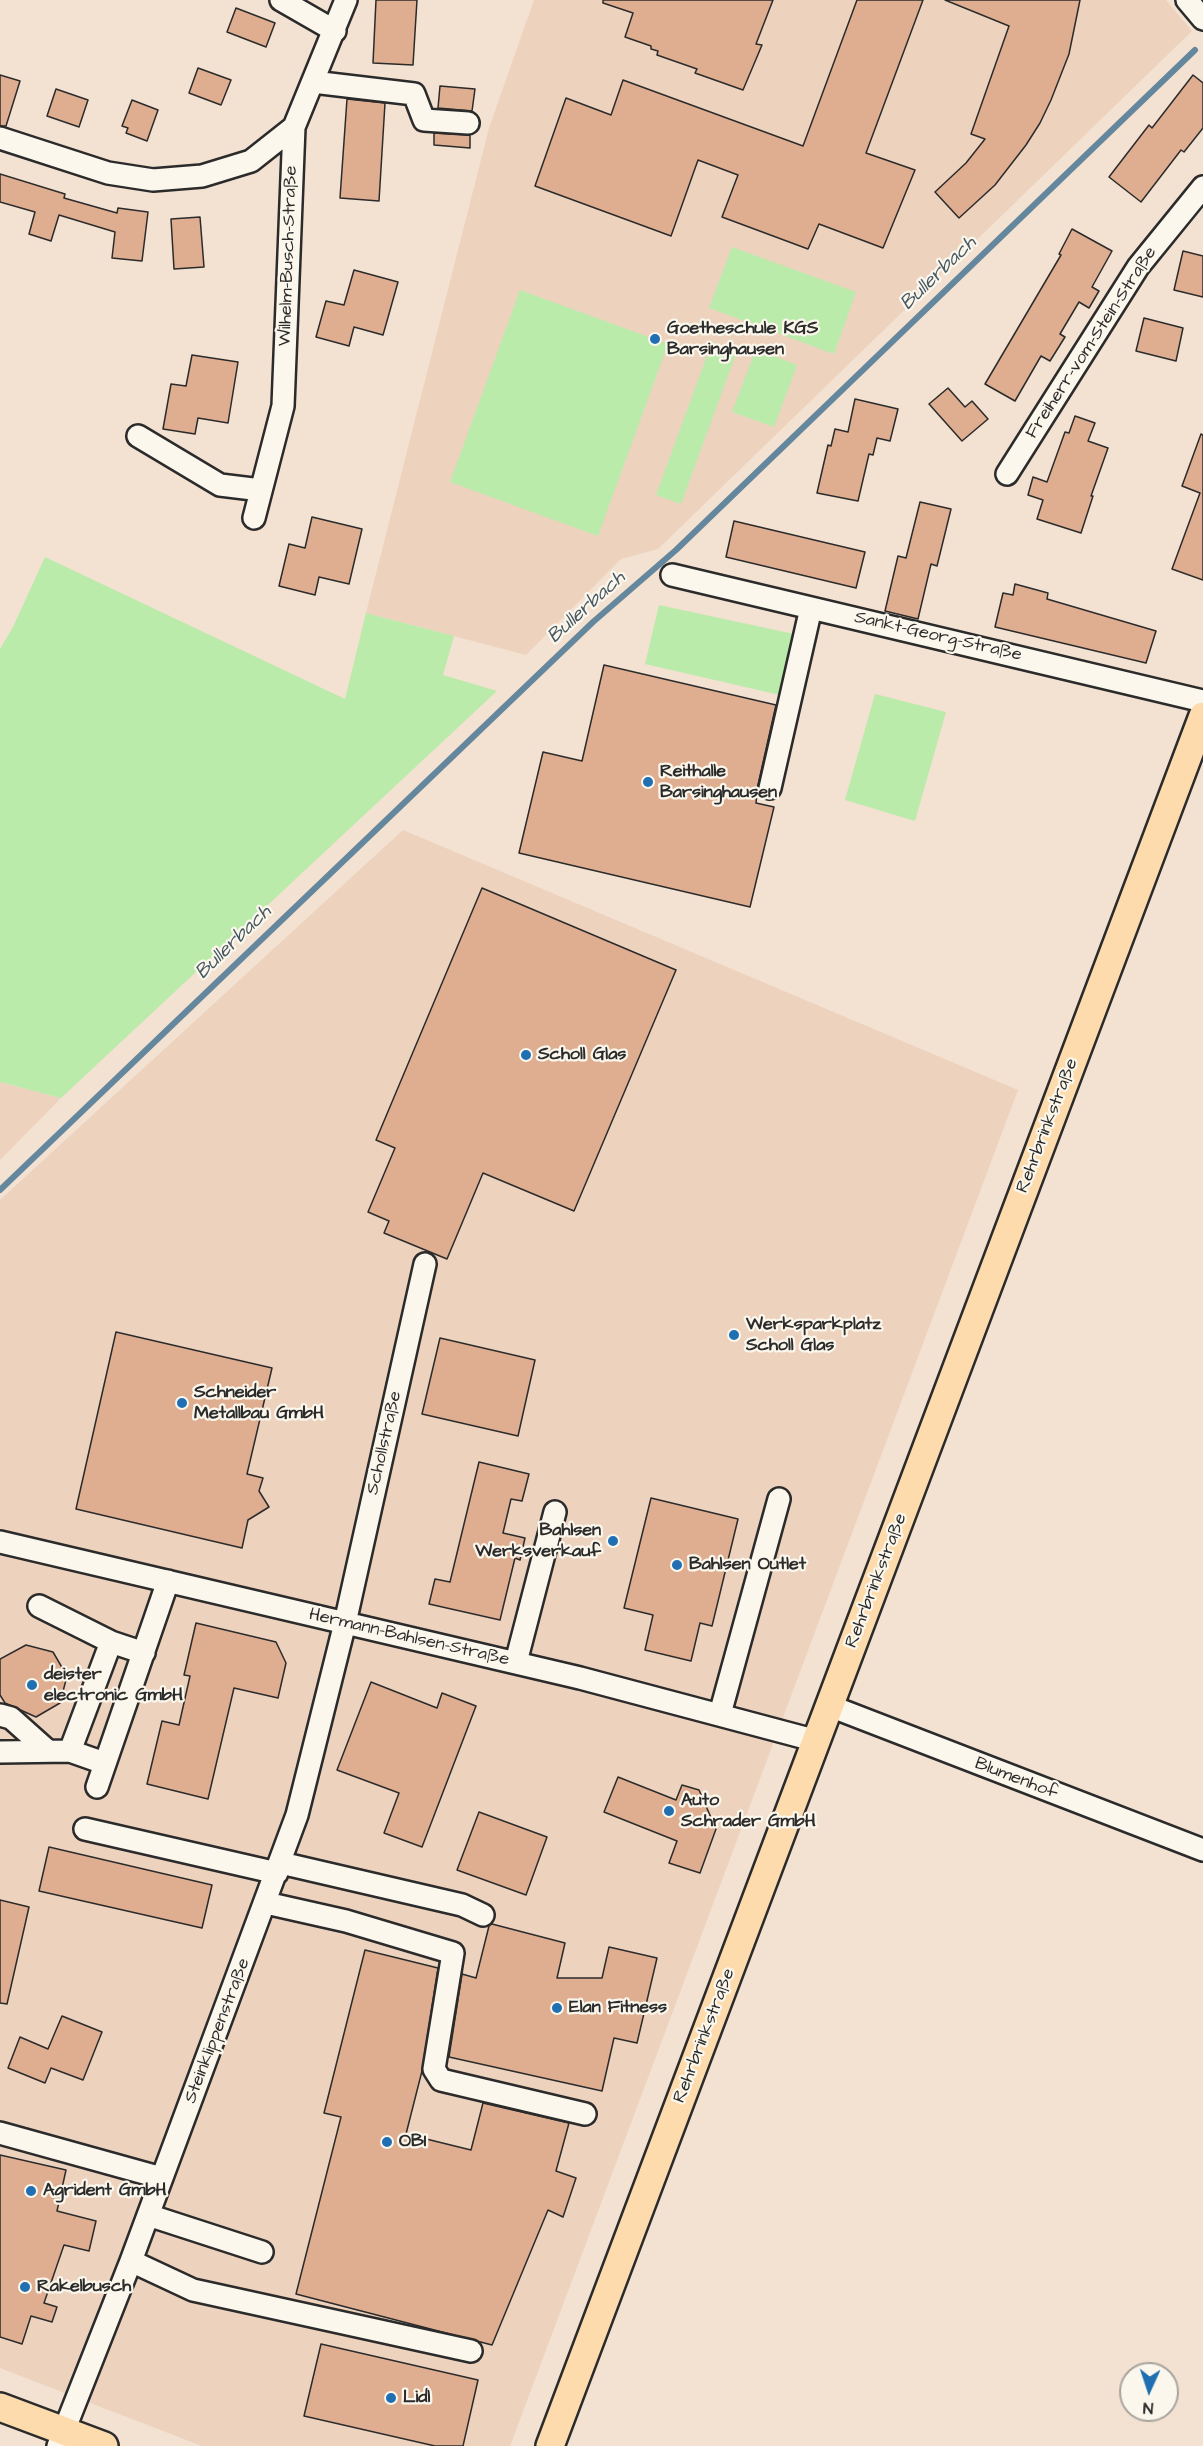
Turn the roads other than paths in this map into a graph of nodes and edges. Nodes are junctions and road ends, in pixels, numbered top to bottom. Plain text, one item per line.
1 (281, 0) edge
2 (346, 0) edge
3 (1187, 0) edge
4 (1203, 19) edge
5 (335, 31) junction
6 (314, 82) junction
7 (468, 123) dead end
8 (294, 127) junction
9 (0, 138) edge
10 (1203, 187) edge
11 (138, 436) dead end
12 (1007, 474) dead end
13 (261, 490) junction
14 (254, 518) dead end
15 (672, 575) dead end
16 (811, 608) junction
17 (1203, 701) edge
18 (1203, 716) edge
19 (770, 788) dead end
20 (425, 1264) dead end
21 (779, 1499) dead end
22 (555, 1512) dead end
23 (0, 1542) edge
24 (168, 1581) junction
25 (39, 1606) dead end
26 (345, 1623) junction
27 (111, 1642) junction
28 (144, 1653) junction
29 (516, 1662) junction
30 (830, 1706) junction
31 (720, 1714) junction
32 (0, 1715) edge
33 (816, 1741) junction
34 (48, 1751) junction
35 (70, 1751) junction
36 (0, 1752) edge
37 (104, 1763) junction
38 (97, 1787) dead end
39 (85, 1829) dead end
40 (1203, 1850) edge
41 (279, 1868) junction
42 (266, 1903) junction
43 (483, 1915) dead end
44 (585, 2114) dead end
45 (0, 2133) edge
46 (162, 2178) junction
47 (148, 2215) junction
48 (262, 2252) dead end
49 (131, 2261) junction
50 (471, 2351) dead end
51 (0, 2406) edge
52 (61, 2438) edge
53 (104, 2446) edge
54 (550, 2446) edge

1 - 5 street
2 - 5 street, Wilhelm-Busch-Straße
3 - 4 street
5 - 6 street, Wilhelm-Busch-Straße
6 - 7 street
6 - 8 street, Wilhelm-Busch-Straße
8 - 9 street
8 - 13 street, Wilhelm-Busch-Straße
10 - 12 street, Freiherr-vom-Stein-Straße
11 - 13 street
13 - 14 street, Wilhelm-Busch-Straße
15 - 16 street, Sankt-Georg-Straße
16 - 17 street, Sankt-Georg-Straße
16 - 19 street
18 - 30 main road, Rehrbrinkstraße
20 - 26 street, Schollstraße
21 - 31 street
22 - 29 street
23 - 24 street, Hermann-Bahlsen-Straße
24 - 26 street, Hermann-Bahlsen-Straße
24 - 28 street
25 - 27 street
26 - 29 street, Hermann-Bahlsen-Straße
26 - 41 street, Steinklippenstraße
27 - 28 street
27 - 35 street
28 - 37 street
29 - 31 street, Hermann-Bahlsen-Straße
30 - 33 main road, Rehrbrinkstraße
30 - 40 street, Blumenhof
31 - 33 street, Hermann-Bahlsen-Straße
32 - 34 street
33 - 54 main road, Rehrbrinkstraße
34 - 35 street
34 - 36 street
35 - 37 street
37 - 38 street
39 - 41 street
41 - 42 street, Steinklippenstraße
41 - 43 street
42 - 44 street
42 - 46 street, Steinklippenstraße
45 - 46 street
46 - 47 street, Steinklippenstraße
47 - 48 street
47 - 49 street, Steinklippenstraße
49 - 50 street
49 - 52 street, Steinklippenstraße
51 - 52 main road
52 - 53 main road

